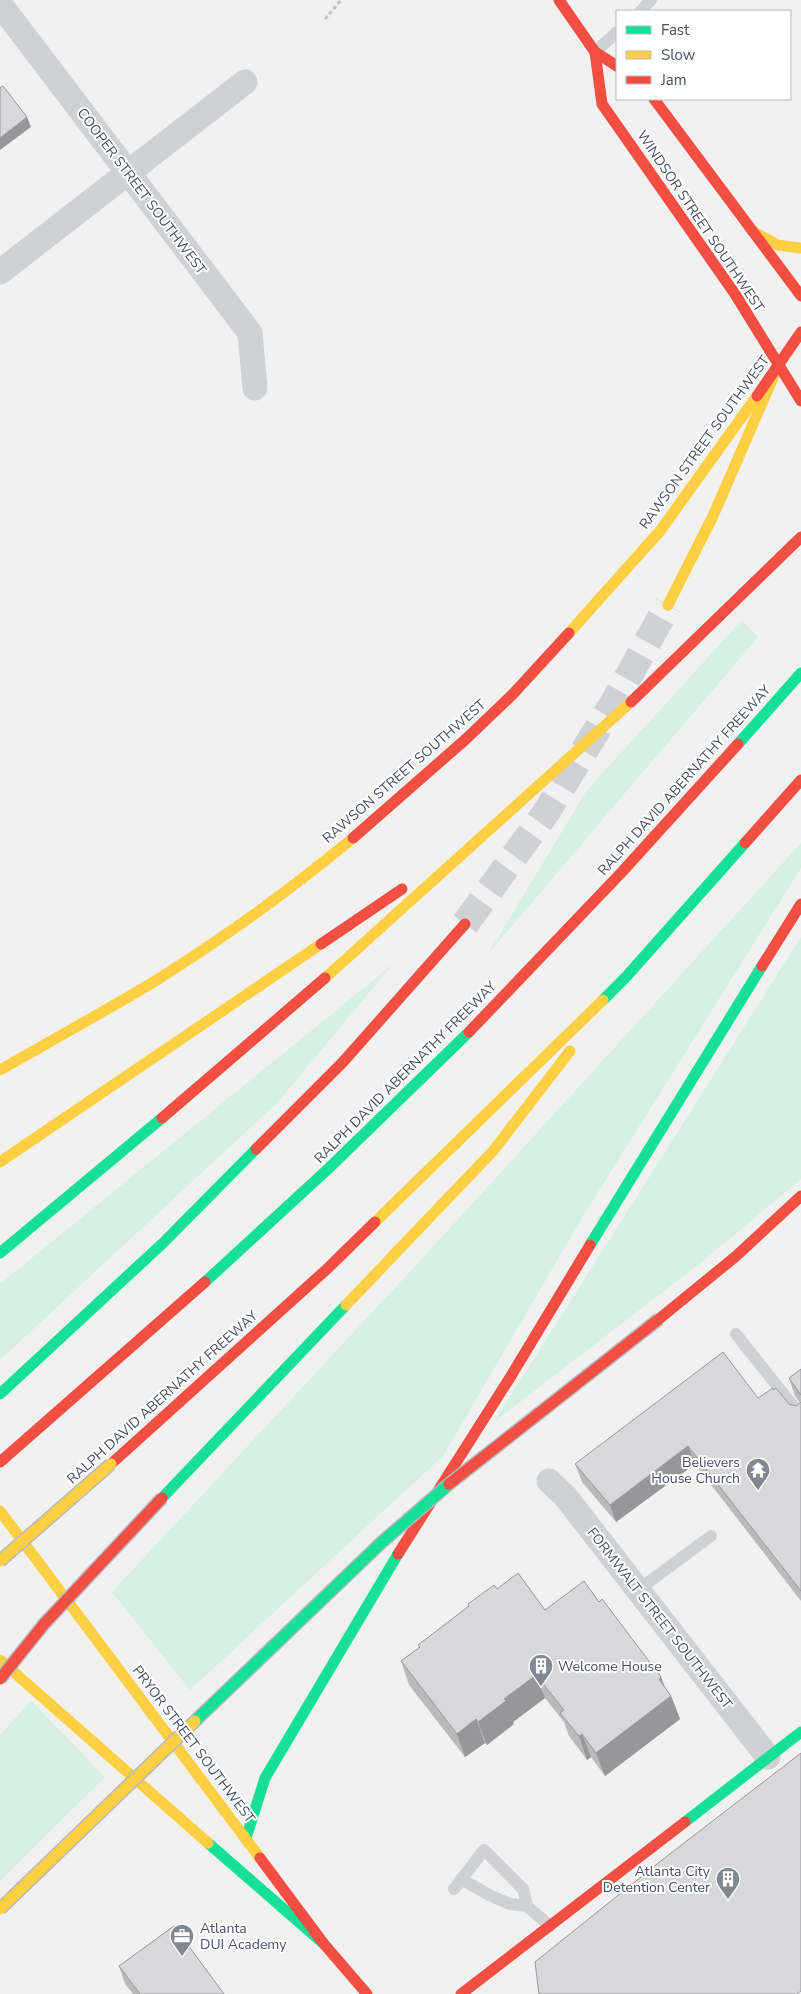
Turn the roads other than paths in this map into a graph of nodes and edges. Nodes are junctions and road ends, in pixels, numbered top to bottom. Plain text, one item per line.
1 (559, 0) edge
2 (651, 0) edge
3 (0, 4) edge
4 (642, 10) edge
5 (616, 33) edge
6 (595, 52) junction
7 (616, 65) edge
8 (245, 82) dead end
9 (655, 100) edge
10 (129, 174) junction
11 (752, 230) junction
12 (801, 248) edge
13 (0, 272) edge
14 (801, 296) edge
15 (801, 332) edge
16 (779, 364) junction
17 (256, 388) dead end
18 (801, 401) edge
19 (801, 537) edge
20 (668, 606) tunnel mouth
21 (801, 673) edge
22 (801, 780) edge
23 (480, 836) junction
24 (801, 904) edge
25 (465, 924) tunnel mouth
26 (626, 977) junction
27 (0, 1070) edge
28 (0, 1162) edge
29 (801, 1196) edge
30 (0, 1253) edge
31 (736, 1334) dead end
32 (0, 1394) edge
33 (801, 1416) edge
34 (0, 1462) edge
35 (549, 1481) dead end
36 (0, 1511) edge
37 (711, 1536) dead end
38 (0, 1561) edge
39 (638, 1590) junction
40 (0, 1660) edge
41 (0, 1679) edge
42 (801, 1732) edge
43 (768, 1757) junction
44 (246, 1838) junction
45 (527, 1906) junction
46 (0, 1910) edge
47 (550, 1926) junction
48 (324, 1944) junction
49 (367, 1994) edge
50 (461, 1994) edge

1 - 6 main road, WINDSOR STREET SOUTHWEST
2 - 4 lane
3 - 10 street, COOPER STREET SOUTHWEST
5 - 6 lane
6 - 7 main road, WINDSOR STREET SOUTHWEST
6 - 16 main road, WINDSOR STREET SOUTHWEST
8 - 10 street
9 - 11 main road
10 - 13 street
10 - 17 street, COOPER STREET SOUTHWEST
11 - 12 main road
11 - 14 main road
15 - 16 main road, RAWSON STREET SOUTHWEST
16 - 18 main road, WINDSOR STREET SOUTHWEST
16 - 20 main road
16 - 27 main road, RAWSON STREET SOUTHWEST
19 - 23 main road
21 - 34 main road, RALPH DAVID ABERNATHY FREEWAY
22 - 26 main road, RALPH DAVID ABERNATHY FREEWAY
23 - 28 main road
23 - 30 main road
24 - 44 main road
25 - 32 main road
26 - 38 main road, RALPH DAVID ABERNATHY FREEWAY, bridge
26 - 41 main road, bridge
29 - 46 main road, bridge
31 - 33 lane
35 - 39 street, FORMWALT STREET SOUTHWEST
36 - 44 main road, PRYOR STREET SOUTHWEST
37 - 39 lane
39 - 43 street, FORMWALT STREET SOUTHWEST
40 - 48 main road
42 - 43 main road
43 - 47 main road
44 - 48 main road, PRYOR STREET SOUTHWEST
45 - 45 lane
45 - 47 lane
47 - 50 main road
48 - 49 main road, PRYOR STREET SOUTHWEST

